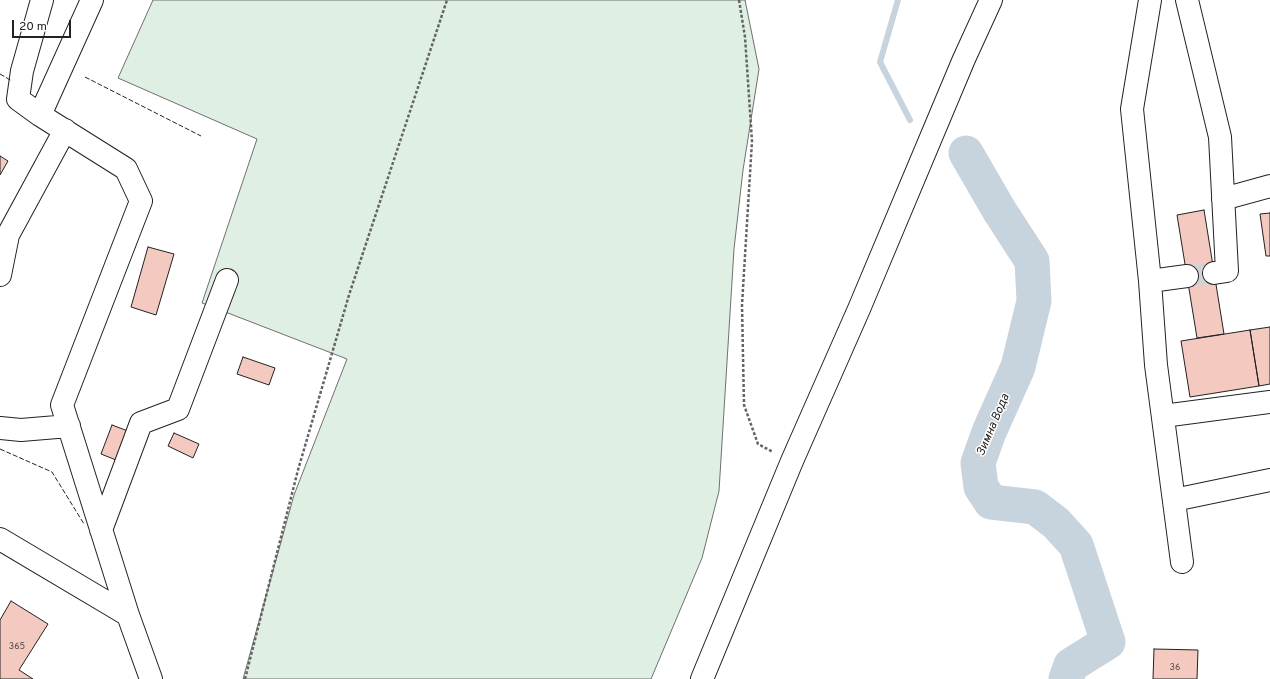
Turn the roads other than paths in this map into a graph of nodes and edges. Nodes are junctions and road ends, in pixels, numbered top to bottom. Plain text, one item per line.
1 (42, 0) edge
2 (92, 0) edge
3 (991, 0) edge
4 (1150, 0) edge
5 (1187, 0) edge
6 (40, 115) junction
7 (65, 130) junction
8 (1270, 186) edge
9 (1223, 199) junction
10 (4, 237) edge
11 (1214, 273) tunnel mouth
12 (0, 275) edge
13 (1187, 276) tunnel mouth
14 (227, 280) dead end
15 (1150, 281) junction
16 (1270, 402) edge
17 (1163, 416) junction
18 (69, 426) junction
19 (0, 428) edge
20 (1270, 480) edge
21 (1174, 500) junction
22 (101, 530) junction
23 (0, 539) edge
24 (1182, 562) dead end
25 (128, 615) junction
26 (151, 679) edge
27 (702, 679) edge

1 - 6 main road
2 - 6 main road
3 - 27 main road
4 - 15 main road
5 - 9 main road
6 - 7 main road
7 - 10 main road
7 - 18 main road
8 - 9 main road
9 - 11 main road
10 - 12 main road
13 - 15 main road
14 - 22 main road
15 - 17 main road
16 - 17 main road
17 - 21 main road
18 - 19 main road
18 - 22 main road
20 - 21 main road
21 - 24 main road
22 - 25 main road
23 - 25 main road
25 - 26 main road

